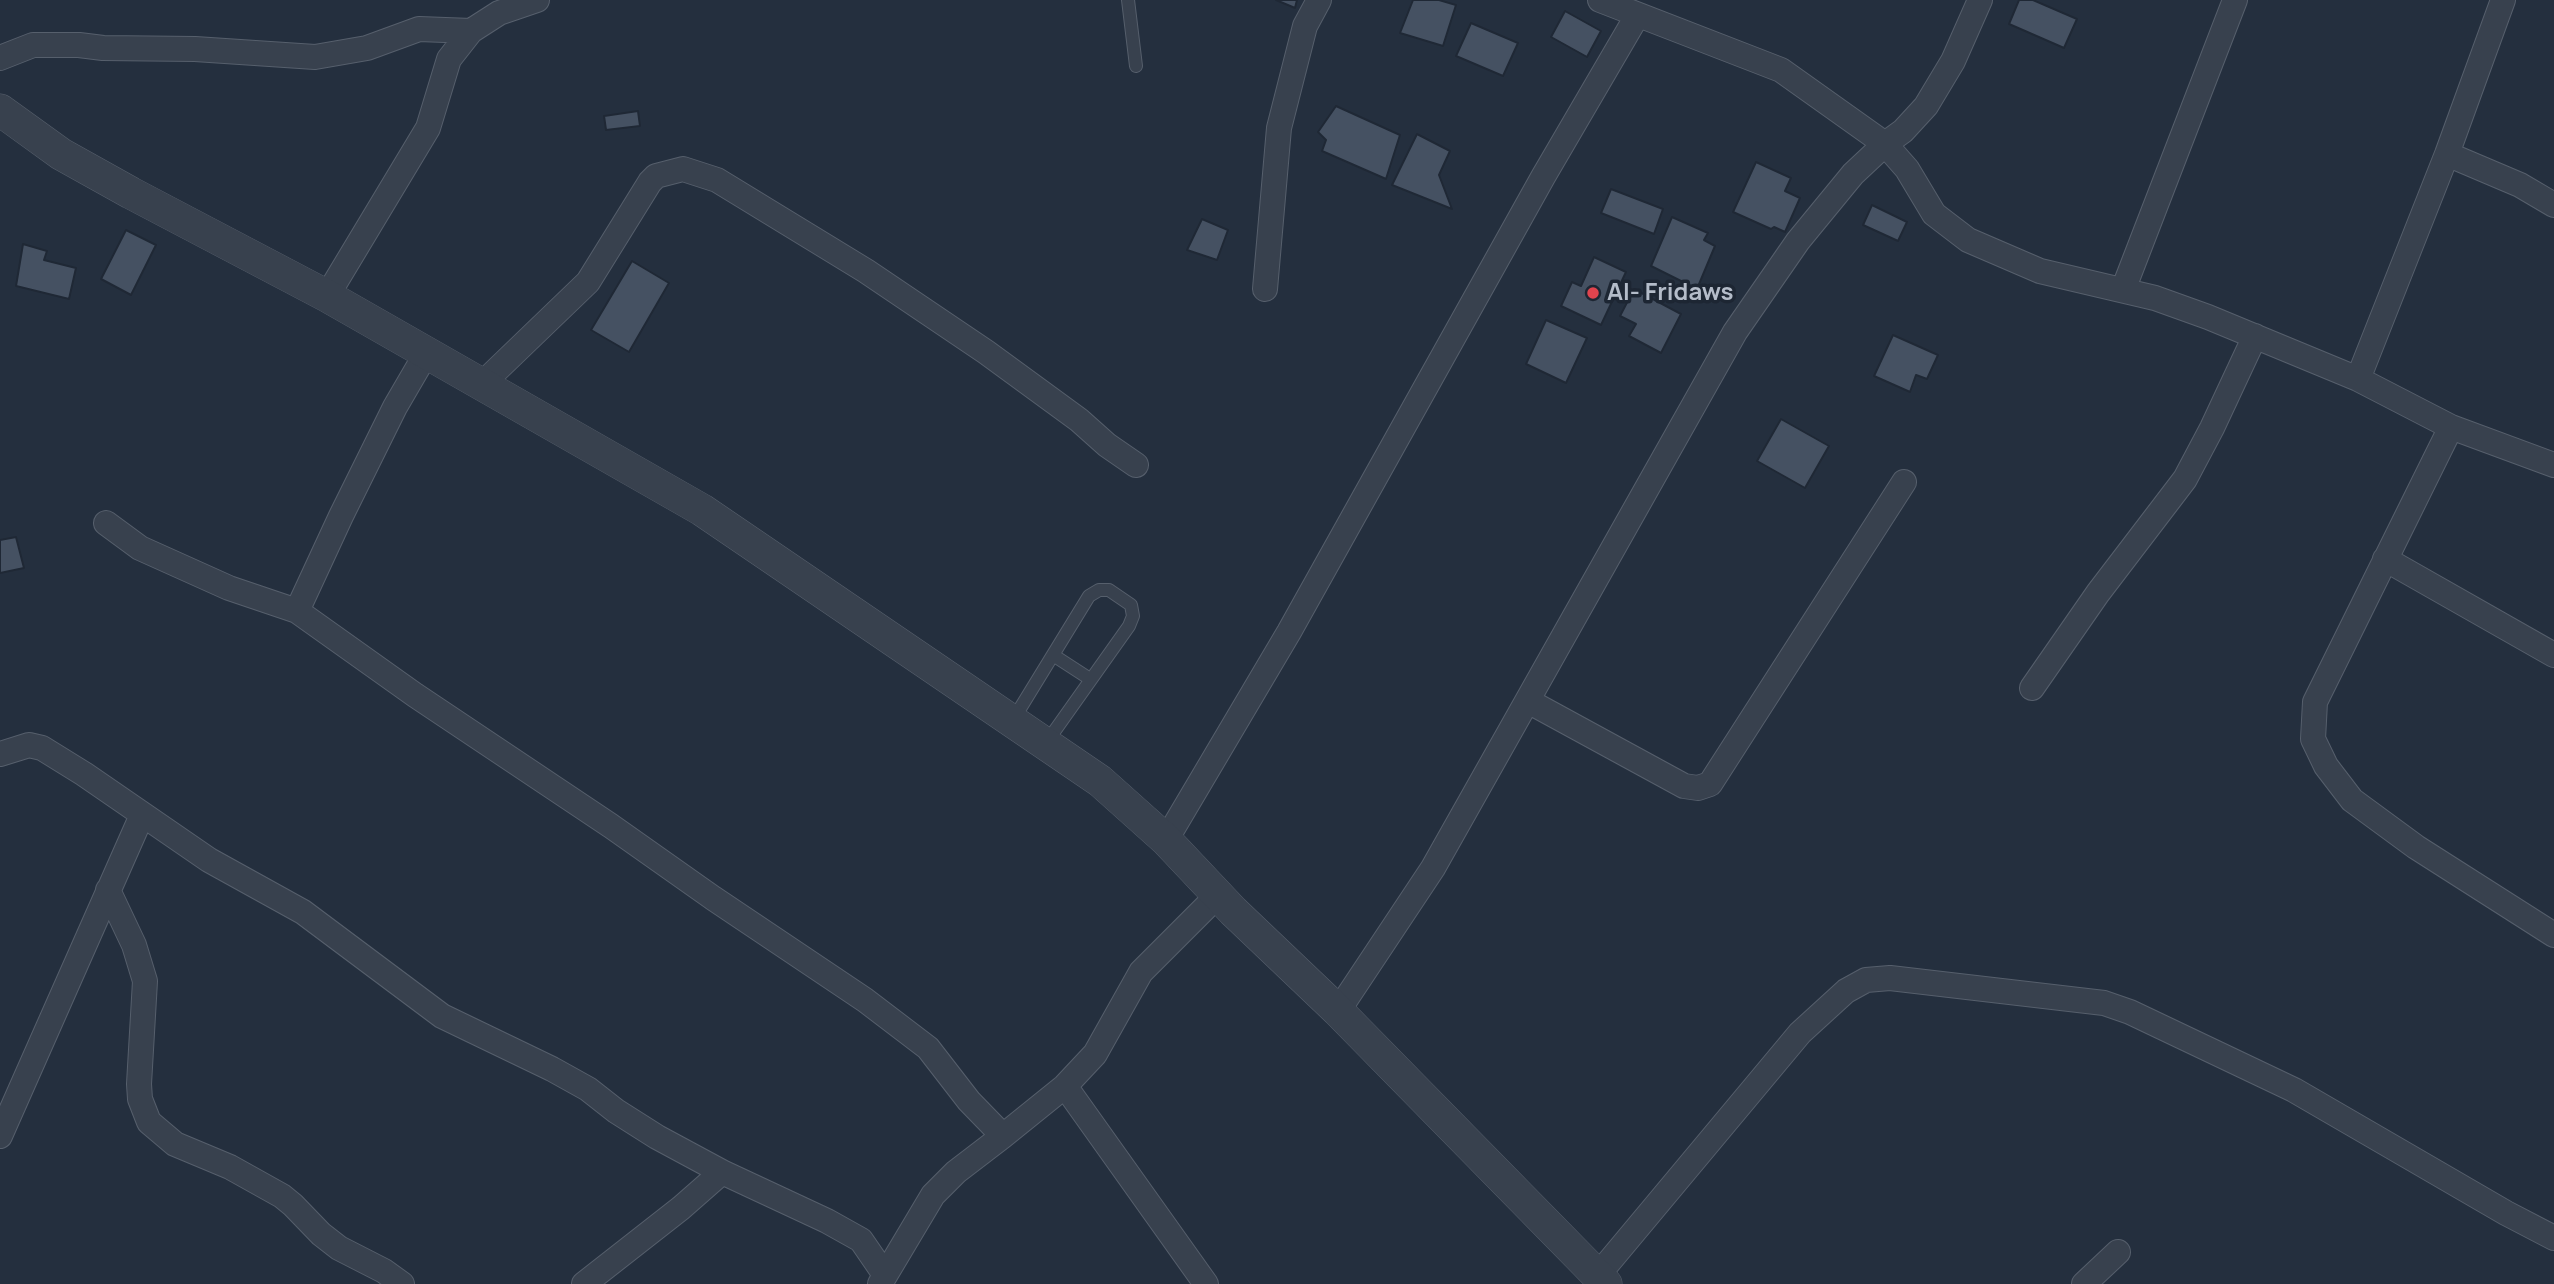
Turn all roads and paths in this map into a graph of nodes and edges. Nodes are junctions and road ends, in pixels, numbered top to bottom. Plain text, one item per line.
1 (537, 0) edge
2 (1128, 0) edge
3 (1319, 0) edge
4 (1600, 0) edge
5 (1980, 0) edge
6 (2235, 0) edge
7 (2503, 0) edge
8 (1637, 16) junction
9 (471, 31) junction
10 (0, 58) edge
11 (1136, 66) dead end
12 (2, 114) edge
13 (1885, 144) junction
14 (2447, 154) junction
15 (2554, 205) edge
16 (1265, 289) dead end
17 (2123, 290) junction
18 (327, 296) junction
19 (2255, 337) junction
20 (427, 352) junction
21 (2358, 379) junction
22 (482, 384) junction
23 (2451, 427) junction
24 (1136, 465) dead end
25 (2554, 465) edge
26 (1904, 482) dead end
27 (106, 523) dead end
28 (2385, 559) junction
29 (297, 611) junction
30 (1053, 654) junction
31 (2554, 655) edge
32 (1090, 679) junction
33 (2032, 688) dead end
34 (1528, 701) junction
35 (1013, 721) junction
36 (1046, 744) junction
37 (0, 754) edge
38 (142, 815) junction
39 (1166, 840) junction
40 (108, 890) junction
41 (1218, 895) junction
42 (2554, 935) edge
43 (1338, 1011) junction
44 (1065, 1086) junction
45 (0, 1136) edge
46 (1003, 1136) junction
47 (722, 1172) junction
48 (2554, 1238) edge
49 (2118, 1252) dead end
50 (882, 1279) edge
51 (1602, 1280) edge
52 (402, 1284) edge
53 (584, 1284) edge
54 (1206, 1284) edge
55 (2084, 1284) edge

1 - 9 street
2 - 11 lane
3 - 16 street
4 - 8 street
5 - 13 street
6 - 17 street
7 - 14 street
8 - 13 street
8 - 39 street
9 - 10 street
9 - 18 street
12 - 18 street
13 - 17 street
13 - 34 street
14 - 15 street
14 - 21 street
17 - 19 street
18 - 20 street
19 - 21 street
19 - 33 street
20 - 22 street
20 - 29 street
21 - 23 street
22 - 24 street
22 - 35 street
23 - 25 street
23 - 28 street
26 - 34 street
27 - 29 street
28 - 31 street
28 - 42 street
29 - 46 street
30 - 32 lane
30 - 32 lane
30 - 35 lane
32 - 36 lane
34 - 43 street
35 - 36 street
36 - 39 street
37 - 38 street
38 - 40 street
38 - 47 street
39 - 41 street
40 - 45 street
40 - 52 street
41 - 43 street
41 - 44 street
43 - 51 street
44 - 46 street
44 - 54 street
46 - 50 street
47 - 50 street
47 - 53 street
48 - 51 street
49 - 55 street

